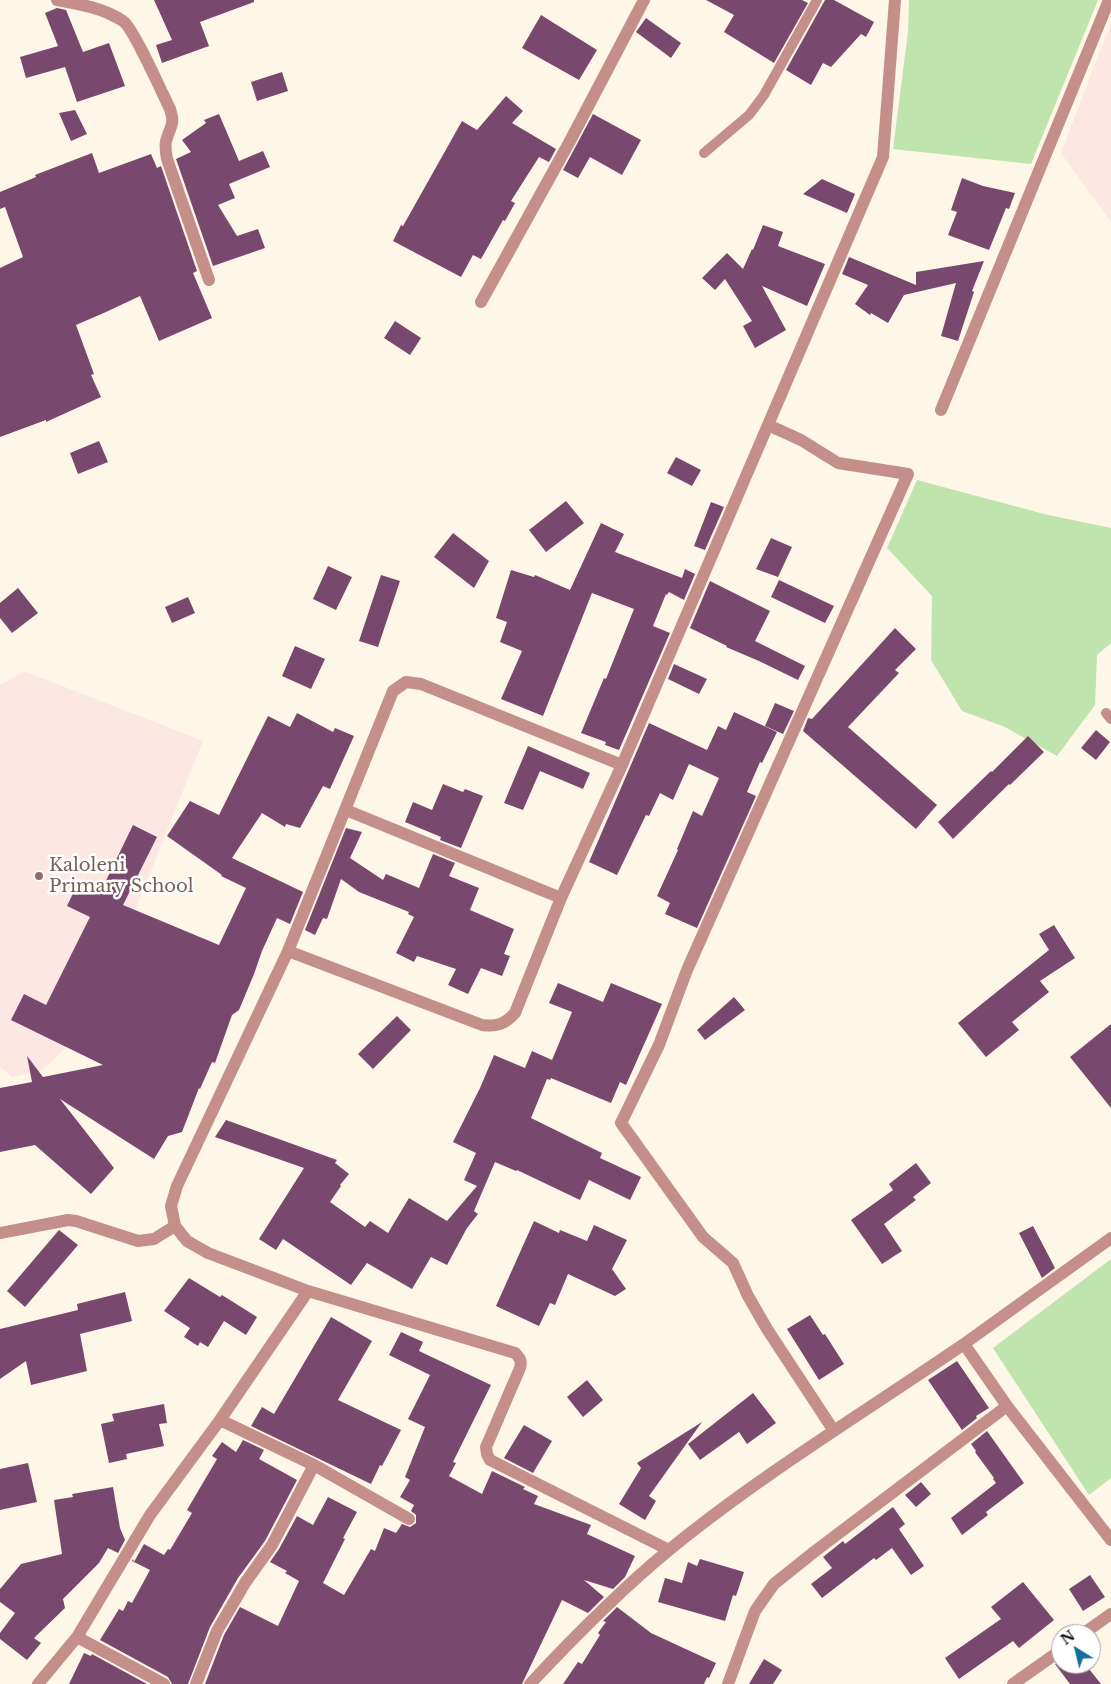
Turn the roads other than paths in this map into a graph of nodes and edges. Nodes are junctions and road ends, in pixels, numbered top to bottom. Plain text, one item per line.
1 (57, 0) edge
2 (644, 0) edge
3 (817, 0) edge
4 (895, 0) edge
5 (1109, 0) edge
6 (704, 153) dead end
7 (209, 280) dead end
8 (481, 302) dead end
9 (941, 410) dead end
10 (768, 424) junction
11 (622, 765) junction
12 (346, 810) junction
13 (561, 898) junction
14 (288, 951) junction
15 (175, 1226) junction
16 (0, 1233) edge
17 (1111, 1238) edge
18 (308, 1292) junction
19 (964, 1344) junction
20 (1007, 1406) junction
21 (220, 1420) junction
22 (834, 1432) junction
23 (314, 1465) junction
24 (409, 1519) dead end
25 (1111, 1540) edge
26 (670, 1550) junction
27 (1111, 1614) edge
28 (1097, 1624) edge
29 (77, 1637) junction
30 (1051, 1657) edge
31 (38, 1684) edge
32 (164, 1684) edge
33 (196, 1684) edge
34 (530, 1684) edge
35 (728, 1684) edge
36 (1013, 1684) edge

1 - 7 street
2 - 8 street
3 - 6 lane
4 - 10 street
5 - 9 street
10 - 11 street
10 - 22 street
11 - 12 street
11 - 13 street
12 - 13 street
12 - 14 street
13 - 14 street
14 - 15 street
15 - 16 street
15 - 18 street
17 - 19 street
18 - 21 street
18 - 26 street
19 - 20 street
19 - 22 street
20 - 25 street
20 - 35 street
21 - 23 street
21 - 29 street
22 - 26 street
23 - 24 street
23 - 33 street
26 - 34 street
27 - 28 street
29 - 31 street
29 - 32 street
30 - 36 street

